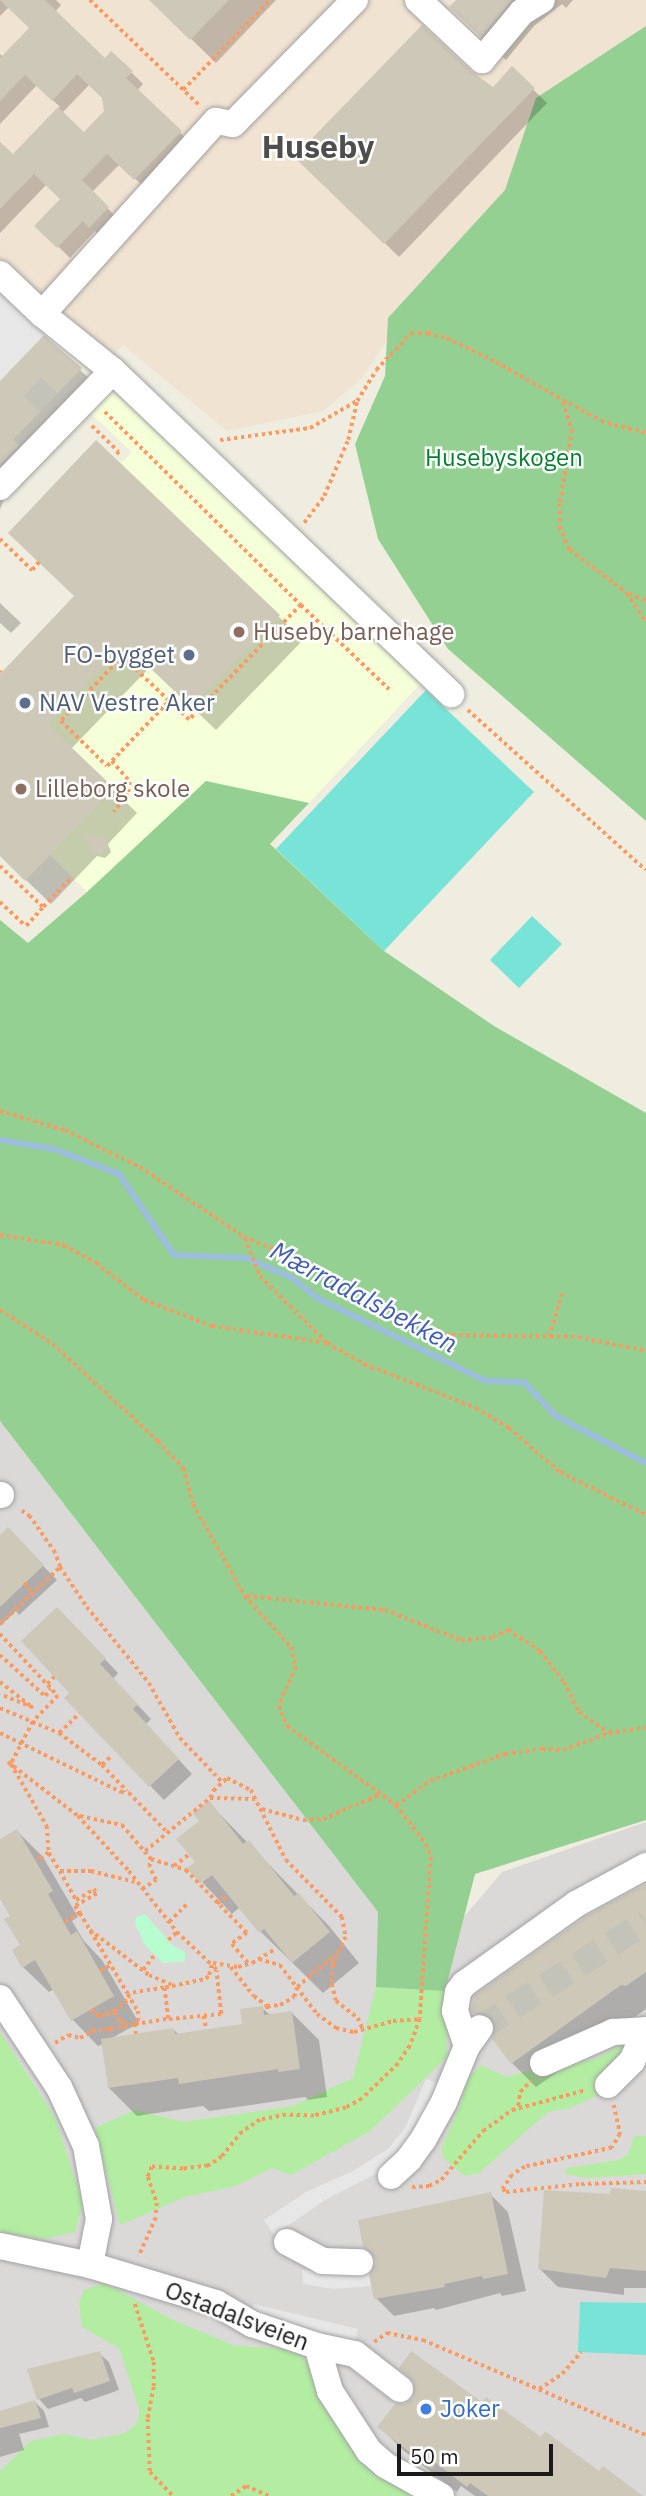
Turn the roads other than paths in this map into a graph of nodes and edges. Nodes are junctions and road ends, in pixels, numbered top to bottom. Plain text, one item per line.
1 (355, 0) edge
2 (418, 0) edge
3 (542, 0) edge
4 (0, 274) edge
5 (42, 314) junction
6 (113, 371) junction
7 (0, 487) edge
8 (451, 694) road end
9 (646, 1866) edge
10 (0, 1998) edge
11 (646, 2030) edge
12 (543, 2063) road end
13 (608, 2085) road end
14 (391, 2176) road end
15 (287, 2242) dead end
16 (0, 2246) edge
17 (360, 2262) dead end
18 (90, 2265) junction
19 (317, 2346) junction
20 (400, 2389) dead end
21 (442, 2496) edge

1 - 5 street
2 - 3 street
4 - 5 street
5 - 6 street
6 - 7 street
6 - 8 street
9 - 14 street
10 - 18 street
11 - 12 street
11 - 13 street
15 - 17 street
16 - 18 street, Ostadalsveien
18 - 19 street, Ostadalsveien
19 - 20 street
19 - 21 street, Ostadalsveien

